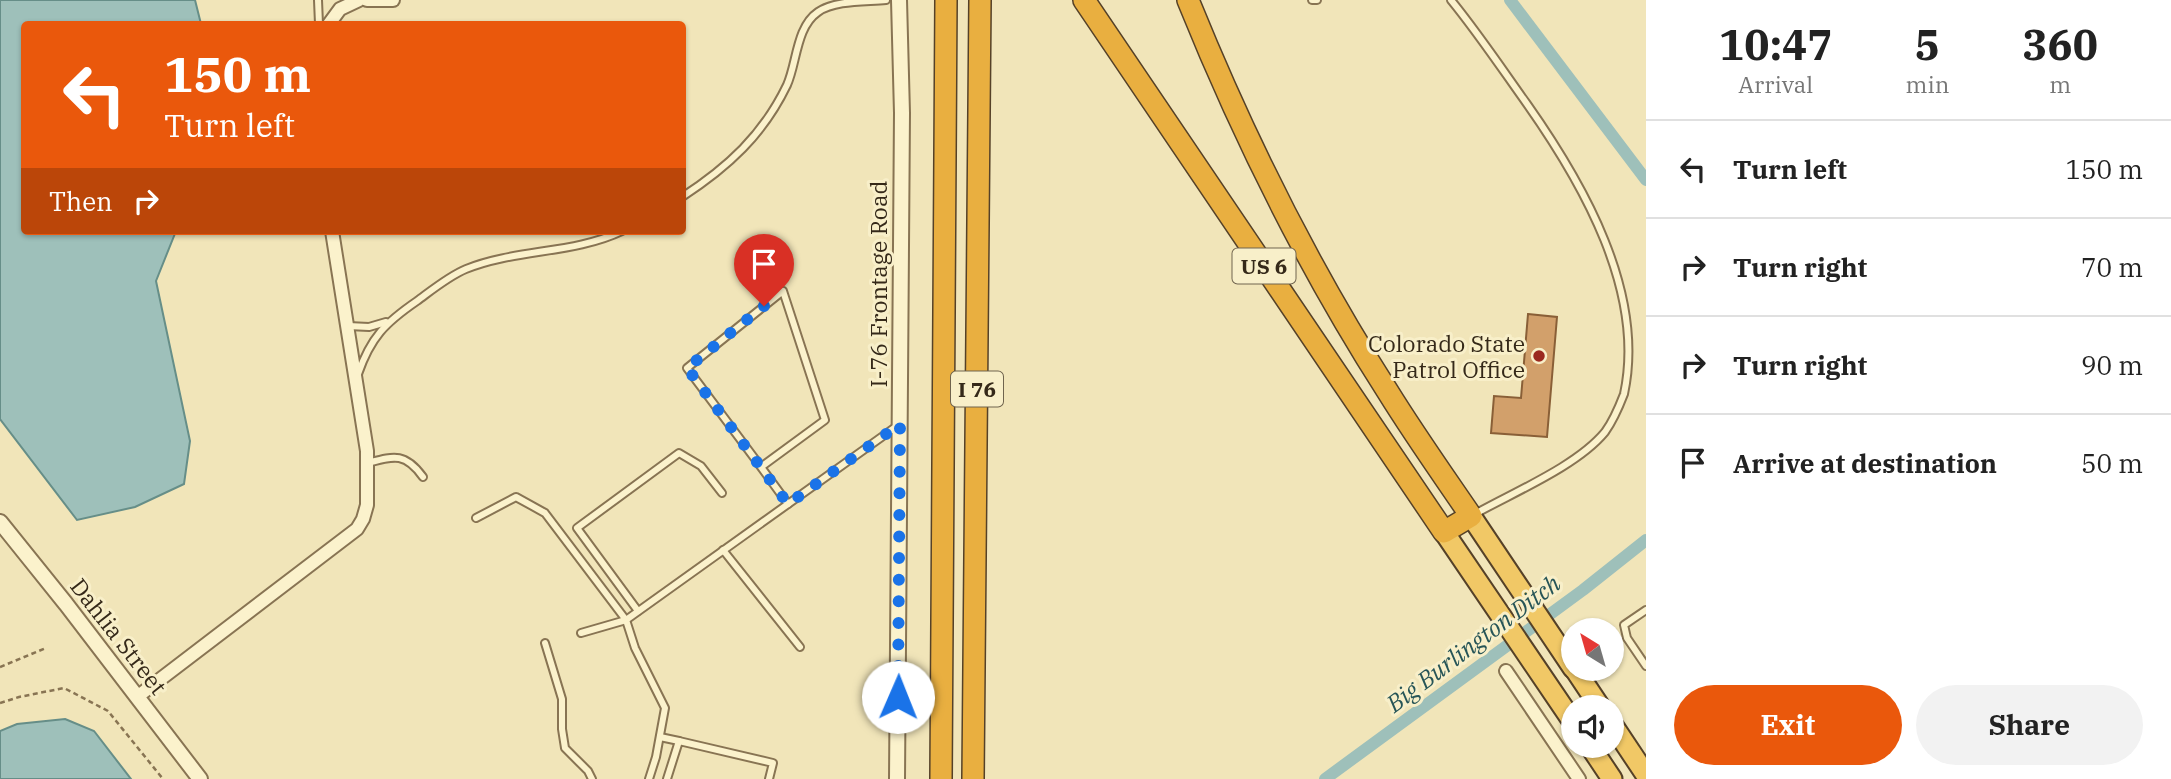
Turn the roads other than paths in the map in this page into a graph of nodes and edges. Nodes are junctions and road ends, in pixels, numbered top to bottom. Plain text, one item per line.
1 (318, 0) edge
2 (359, 0) edge
3 (367, 0) edge
4 (393, 0) edge
5 (886, 0) edge
6 (899, 0) edge
7 (946, 0) edge
8 (980, 0) edge
9 (1084, 0) edge
10 (1188, 0) edge
11 (1451, 0) edge
12 (319, 21) edge
13 (330, 21) edge
14 (686, 194) edge
15 (333, 235) edge
16 (608, 235) edge
17 (388, 321) junction
18 (348, 326) junction
19 (356, 378) junction
20 (900, 424) junction
21 (368, 463) junction
22 (761, 467) junction
23 (423, 477) dead end
24 (722, 493) dead end
25 (788, 504) junction
26 (1471, 516) junction
27 (476, 518) dead end
28 (0, 522) edge
29 (1444, 532) junction
30 (723, 550) junction
31 (1646, 610) edge
32 (638, 611) junction
33 (626, 620) junction
34 (581, 633) dead end
35 (545, 643) dead end
36 (800, 647) dead end
37 (1561, 650) edge
38 (1646, 666) edge
39 (1506, 671) dead end
40 (137, 696) junction
41 (1561, 704) edge
42 (660, 737) junction
43 (680, 741) junction
44 (1624, 742) edge
45 (1598, 758) edge
46 (1646, 775) edge
47 (200, 779) edge
48 (592, 779) edge
49 (649, 779) edge
50 (667, 779) edge
51 (769, 779) edge
52 (897, 779) edge
53 (941, 779) edge
54 (973, 779) edge
55 (1579, 779) edge
56 (1612, 779) edge

1 - 12 lane
2 - 13 street
3 - 4 street
5 - 14 lane
6 - 20 street, I-76 Frontage Road
7 - 53 highway, I 76
8 - 54 highway, I 76
9 - 29 highway, US 6
10 - 26 highway, US 6
11 - 26 lane
15 - 18 street
16 - 17 lane
17 - 18 lane
17 - 19 lane
18 - 19 street
19 - 21 street
20 - 25 lane
20 - 52 street, I-76 Frontage Road
21 - 23 lane
21 - 40 street
22 - 22 lane
22 - 25 lane
24 - 32 lane
25 - 30 lane
26 - 29 highway
26 - 37 highway, US 6
27 - 33 lane
28 - 40 street, Dahlia Street
29 - 41 highway, US 6
30 - 32 lane
30 - 36 lane
31 - 38 lane
32 - 33 lane
33 - 34 lane
33 - 42 lane
35 - 48 lane
39 - 55 street
40 - 47 street, Dahlia Street
42 - 43 lane
42 - 49 lane
43 - 50 lane
43 - 51 lane
44 - 46 highway
45 - 56 highway

